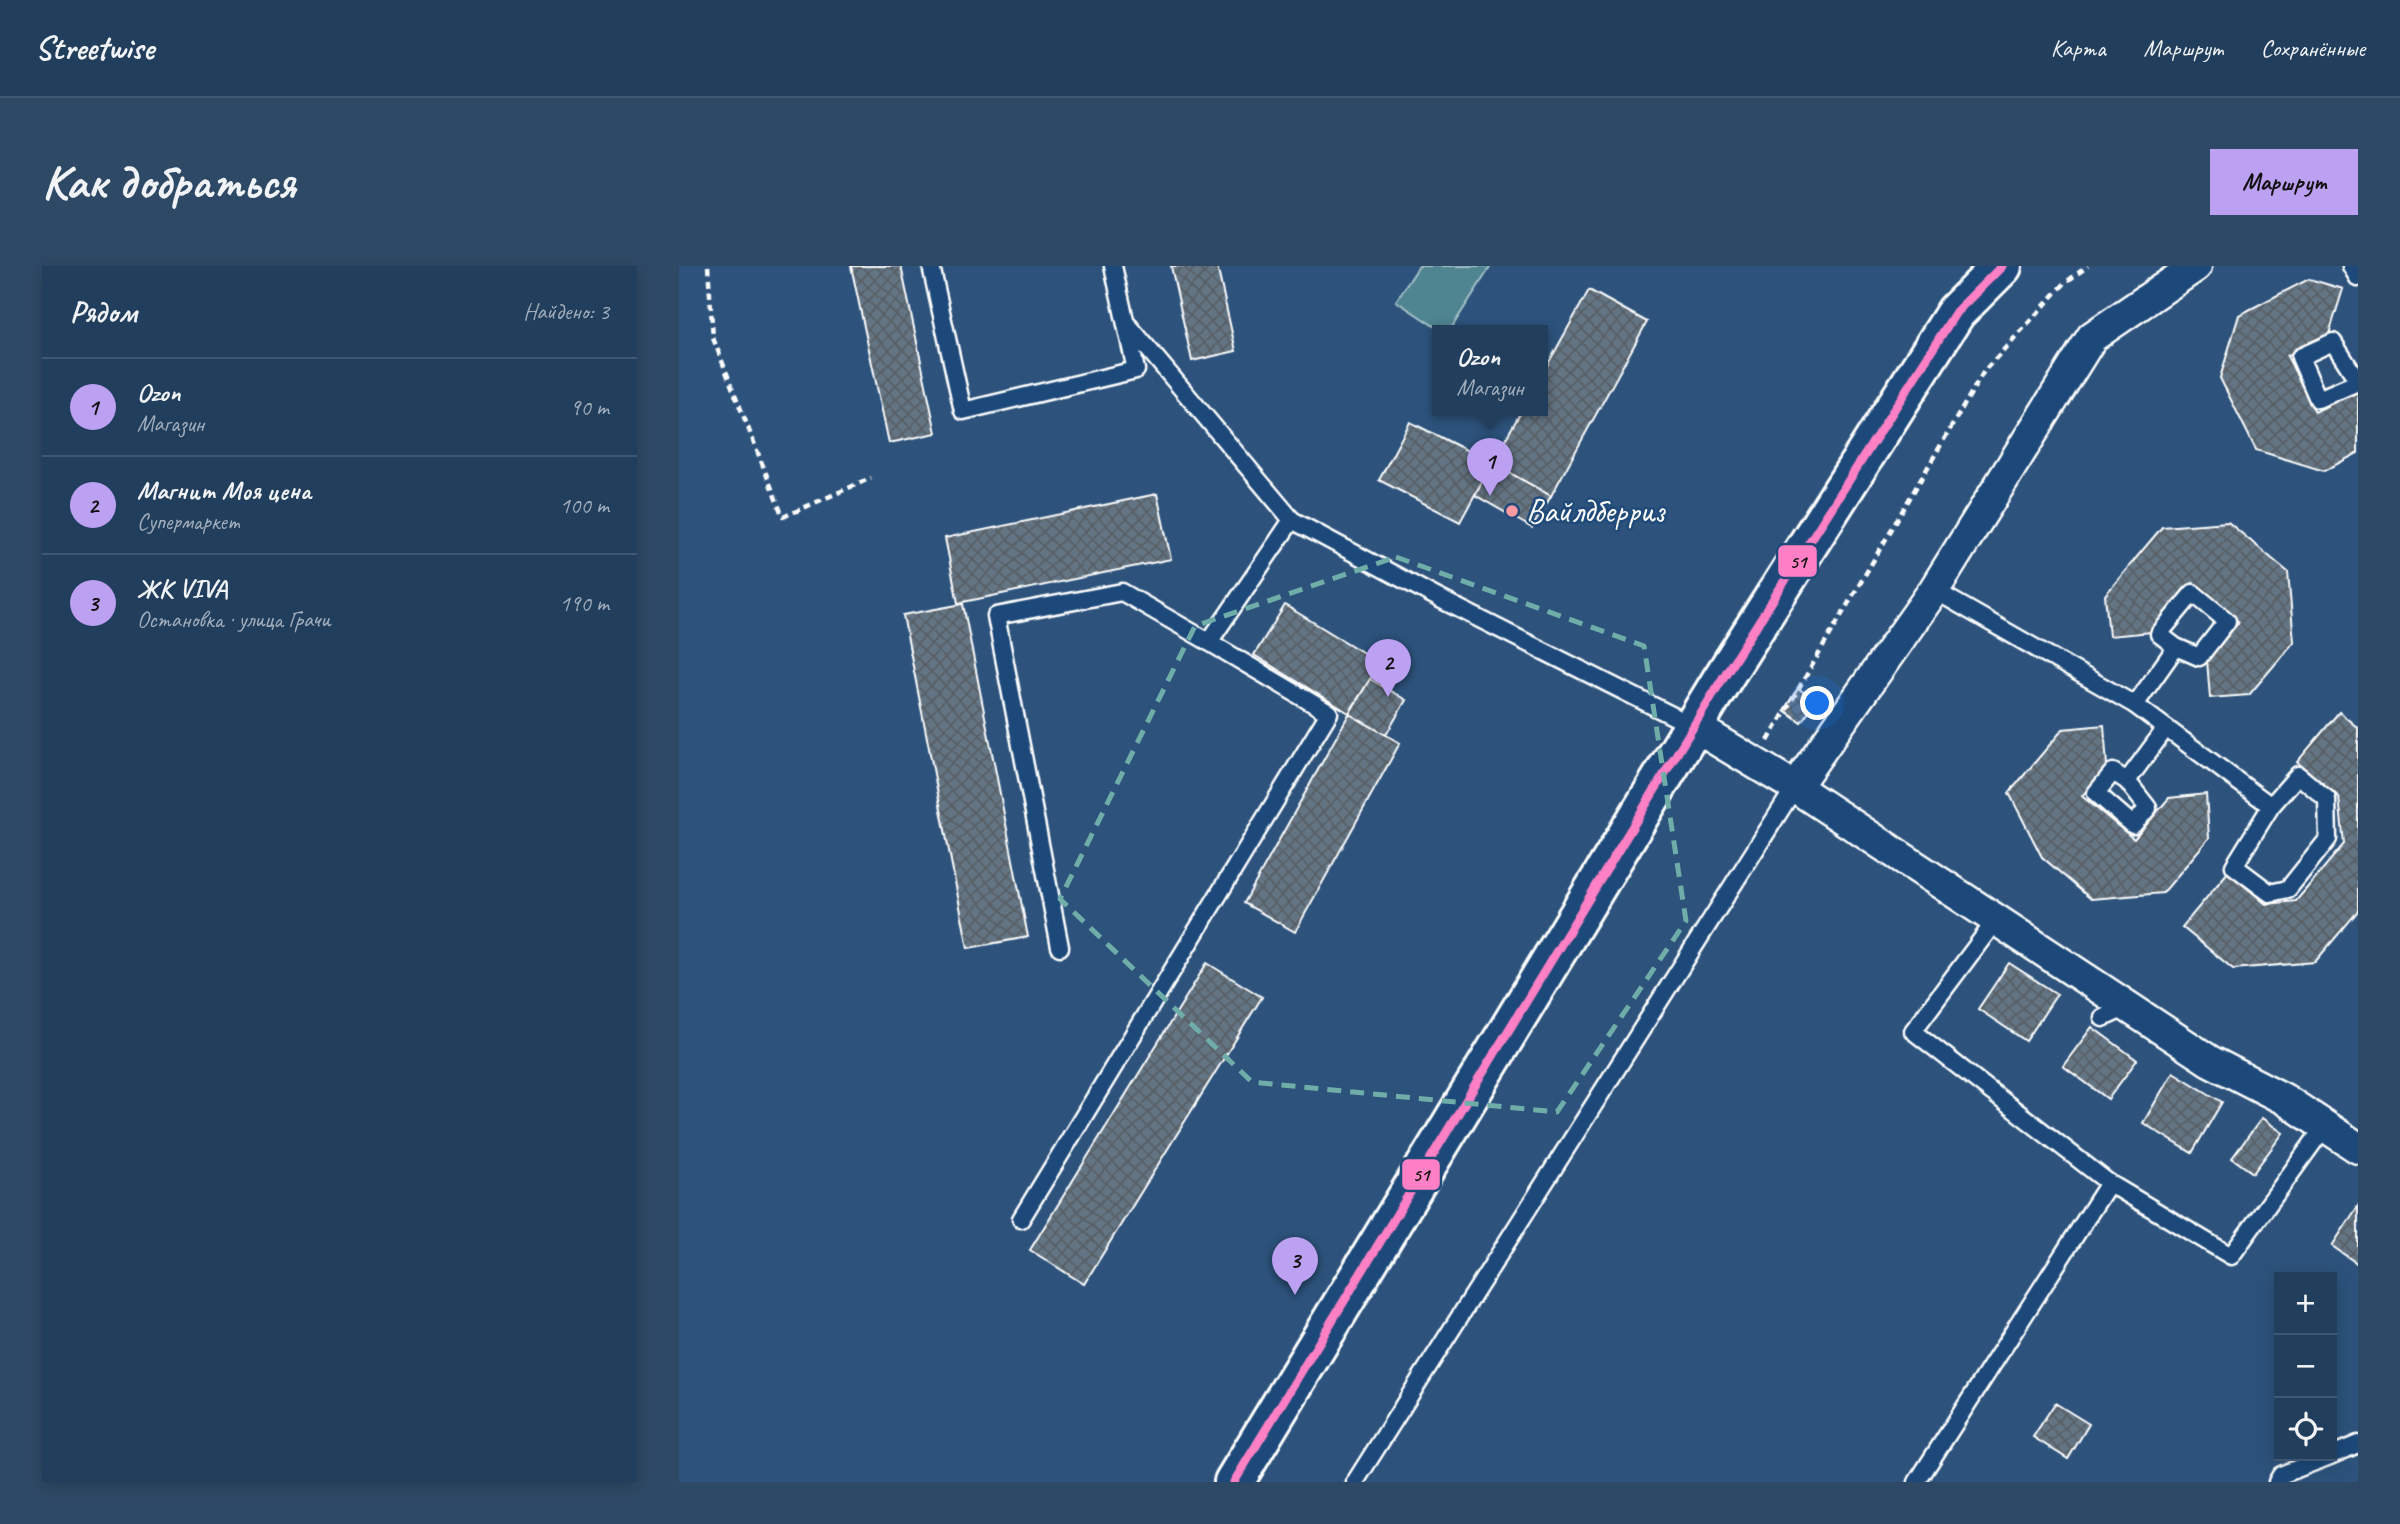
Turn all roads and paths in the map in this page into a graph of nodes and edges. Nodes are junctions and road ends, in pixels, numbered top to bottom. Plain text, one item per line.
1 (708, 266) edge
2 (931, 266) edge
3 (1113, 266) edge
4 (2002, 266) edge
5 (2088, 266) edge
6 (2196, 266) edge
7 (2351, 266) edge
8 (2358, 278) edge
9 (1126, 323) junction
10 (2353, 362) edge
11 (2358, 381) edge
12 (871, 478) dead end
13 (1292, 520) junction
14 (1934, 590) junction
15 (1209, 642) junction
16 (2176, 647) dead end
17 (2136, 705) junction
18 (1695, 727) junction
19 (2166, 728) junction
20 (1755, 762) junction
21 (2127, 781) dead end
22 (1795, 788) junction
23 (2270, 806) junction
24 (1996, 920) junction
25 (1060, 947) dead end
26 (2325, 1126) junction
27 (2358, 1148) edge
28 (2109, 1182) junction
29 (1021, 1219) dead end
30 (2358, 1444) edge
31 (2337, 1453) edge
32 (2316, 1461) edge
33 (1234, 1482) edge
34 (1355, 1482) edge
35 (1917, 1482) edge
36 (2277, 1482) edge

1 - 12 path
2 - 9 lane
3 - 9 lane
4 - 18 street
5 - 20 path
6 - 14 street
7 - 8 lane
9 - 13 lane
10 - 11 lane
10 - 11 lane
13 - 15 lane
13 - 18 lane
14 - 17 lane
14 - 22 street
15 - 25 lane
15 - 29 lane
16 - 17 lane
17 - 19 lane
18 - 20 street
18 - 33 street
19 - 21 lane
19 - 23 lane
20 - 22 street
22 - 24 street
22 - 34 lane
23 - 23 lane
24 - 26 street
24 - 28 lane
26 - 27 street
26 - 28 lane
28 - 35 lane
30 - 31 lane
32 - 36 lane

